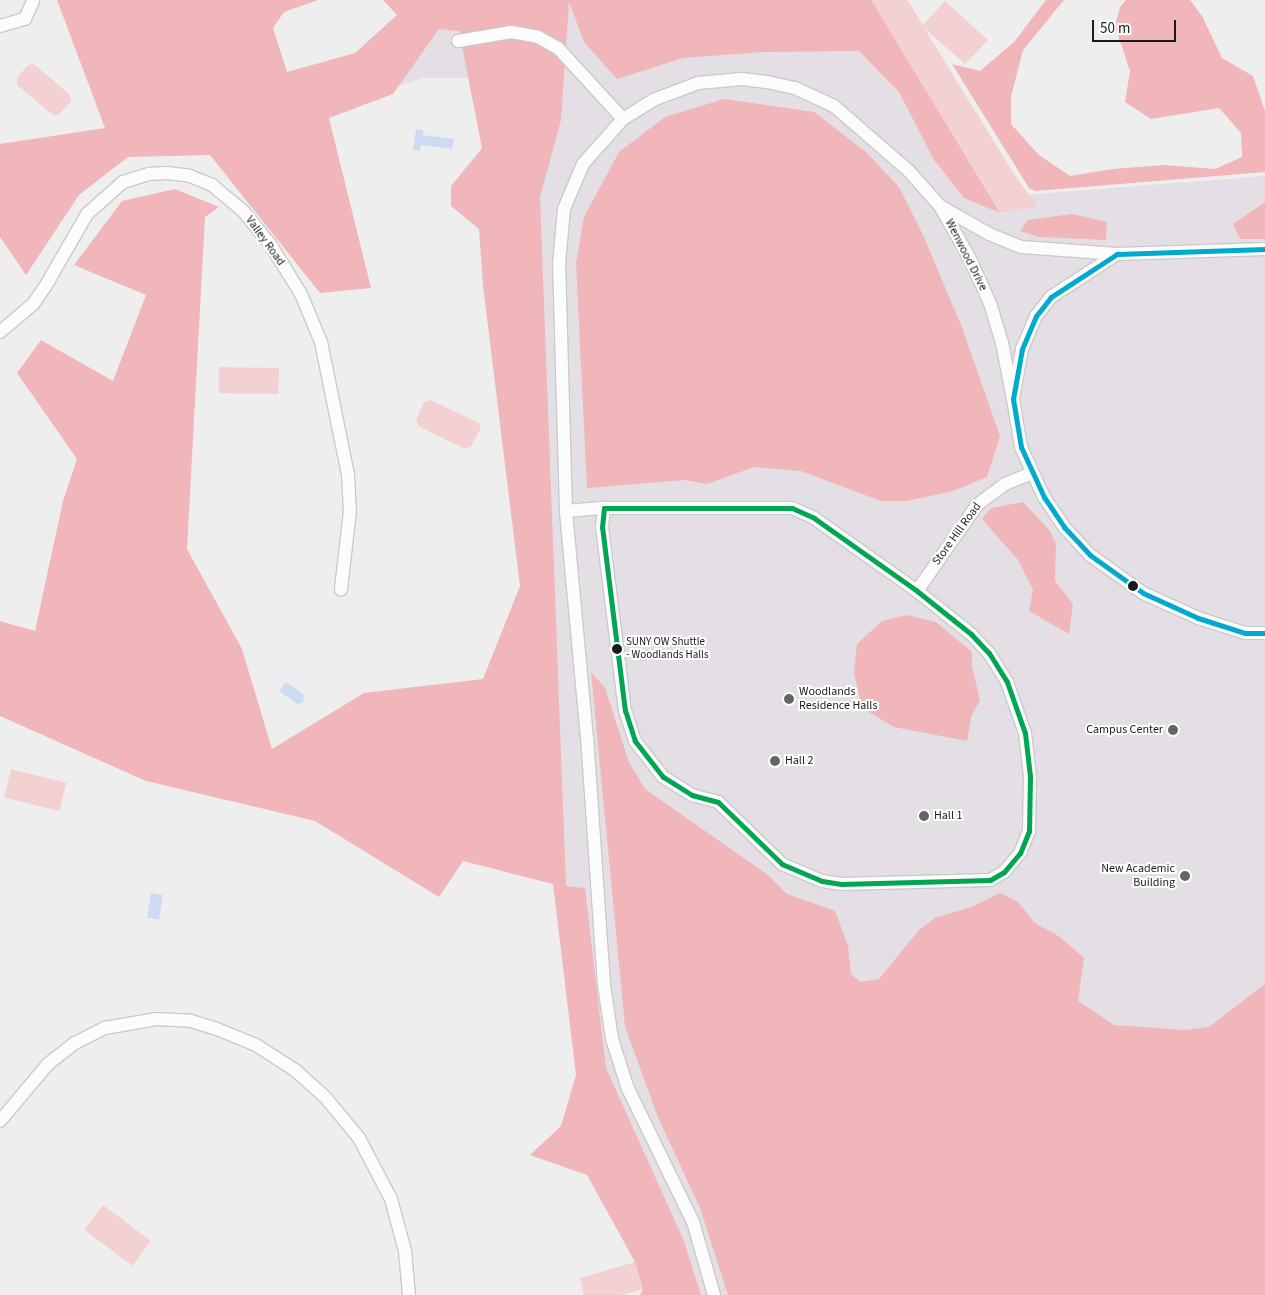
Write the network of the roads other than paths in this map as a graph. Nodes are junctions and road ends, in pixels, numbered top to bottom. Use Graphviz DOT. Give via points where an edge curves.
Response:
graph roads {
  1 [pos="34,2"];
  2 [pos="0,26"];
  3 [pos="458,41"];
  4 [pos="623,119"];
  5 [pos="940,206"];
  6 [pos="1265,249"];
  7 [pos="1118,254"];
  8 [pos="0,332"];
  9 [pos="1013,399"];
  10 [pos="1032,473"];
  11 [pos="604,508"];
  12 [pos="566,511"];
  13 [pos="341,589"];
  14 [pos="917,591"];
  15 [pos="1265,633"];
  16 [pos="0,1121"];
  17 [pos="409,1295"];
  18 [pos="714,1295"];
  1 -- 2 [label="street" via="25,19"];
  3 -- 4 [label="street" via="511,32 538,37 558,48"];
  4 -- 5 [label="street" via="653,100 698,83 742,79 795,88 827,102 851,118 908,170"];
  4 -- 12 [label="street" via="584,164 564,209 560,236"];
  5 -- 7 [label="street, Wenwood Drive" via="989,234 1022,247"];
  5 -- 9 [label="street, Wenwood Drive" via="990,303"];
  6 -- 7 [label="street, Wenwood Drive"];
  7 -- 9 [label="street, Wenwood Drive" via="1051,297 1036,316 1022,350"];
  8 -- 13 [label="street, Valley Road" via="33,304 87,214 123,182 149,174 167,173 190,176 212,185 243,211 270,244 301,294 321,342 348,475 350,505"];
  9 -- 10 [label="street, Wenwood Drive" via="1016,430"];
  10 -- 14 [label="street, Store Hill Road" via="1005,484 977,505"];
  10 -- 15 [label="street, Wenwood Drive" via="1064,527 1117,578 1198,618 1245,633"];
  11 -- 12 [label="street"];
  11 -- 14 [label="street" via="792,508 814,518"];
  11 -- 14 [label="street" via="602,527 625,711 635,741 663,777 692,795 718,802 782,864 822,881 841,884 990,880 1004,872 1020,853 1029,831 1030,776 1025,733 1007,682 989,653 971,634"];
  12 -- 18 [label="street" via="588,749 604,984 612,1039 628,1089 694,1222"];
  16 -- 17 [label="street" via="48,1064 75,1043 105,1028 156,1019 191,1021 256,1045 295,1070 325,1097 359,1138 391,1199 405,1251"];
}
